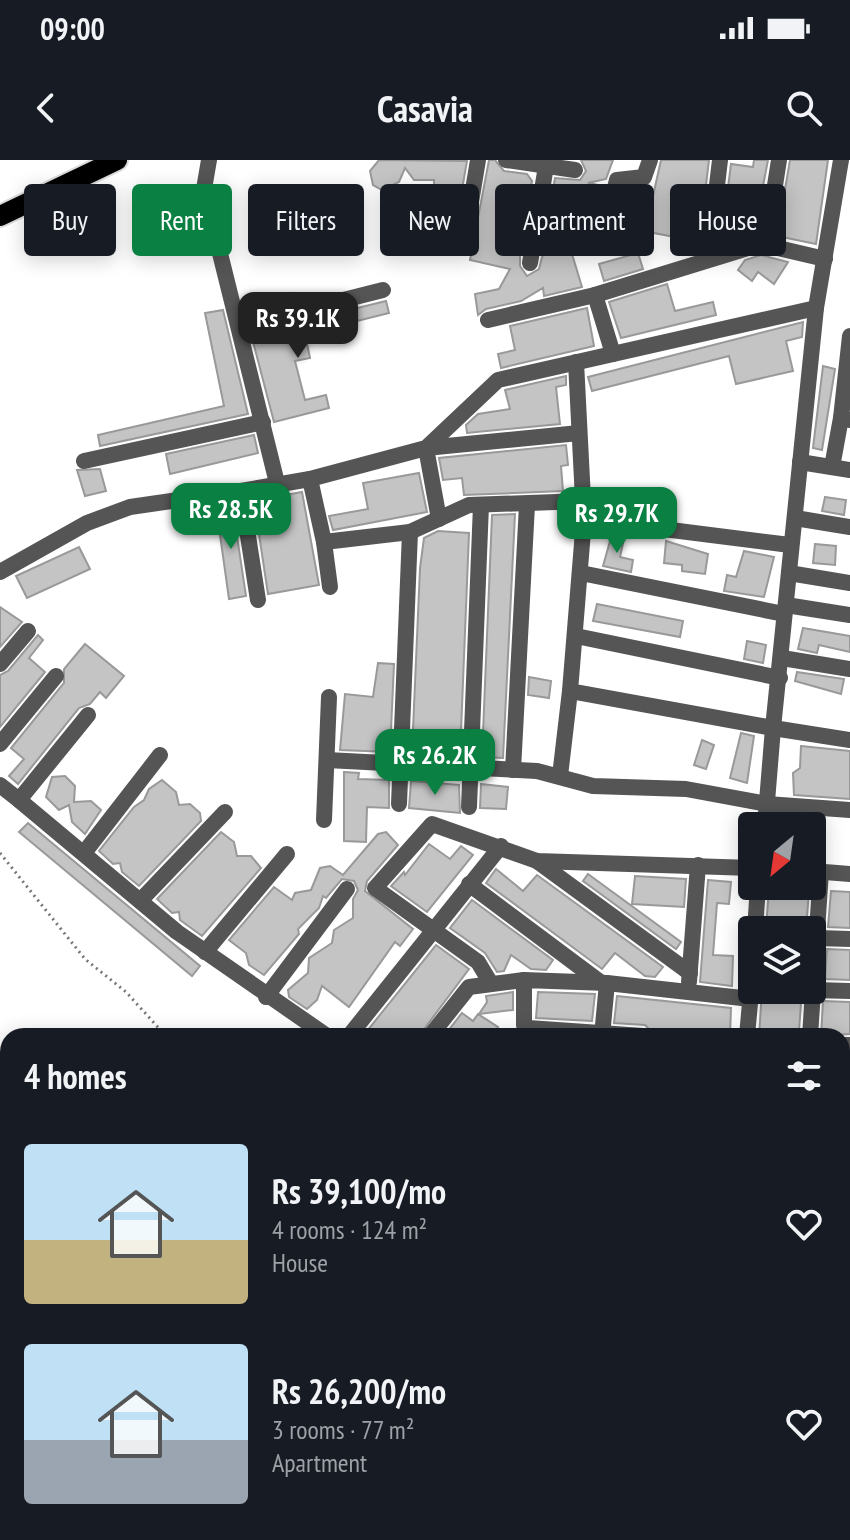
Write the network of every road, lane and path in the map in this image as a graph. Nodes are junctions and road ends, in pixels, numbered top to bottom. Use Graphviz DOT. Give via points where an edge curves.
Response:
graph roads {
  1 [pos="117,160"];
  2 [pos="209,160"];
  3 [pos="478,160"];
  4 [pos="506,160"];
  5 [pos="650,160"];
  6 [pos="720,160"];
  7 [pos="779,160"];
  8 [pos="841,160"];
  9 [pos="546,166"];
  10 [pos="575,170"];
  11 [pos="474,184"];
  12 [pos="616,184"];
  13 [pos="717,184"];
  14 [pos="775,184"];
  15 [pos="0,216"];
  16 [pos="786,250"];
  17 [pos="722,256"];
  18 [pos="825,259"];
  19 [pos="530,263"];
  20 [pos="383,290"];
  21 [pos="595,295"];
  22 [pos="816,308"];
  23 [pos="488,320"];
  24 [pos="240,326"];
  25 [pos="850,336"];
  26 [pos="613,354"];
  27 [pos="848,356"];
  28 [pos="576,362"];
  29 [pos="845,419"];
  30 [pos="263,422"];
  31 [pos="579,433"];
  32 [pos="426,448"];
  33 [pos="84,461"];
  34 [pos="800,462"];
  35 [pos="832,467"];
  36 [pos="850,470"];
  37 [pos="310,479"];
  38 [pos="277,483"];
  39 [pos="241,491"];
  40 [pos="583,501"];
  41 [pos="481,505"];
  42 [pos="527,505"];
  43 [pos="795,518"];
  44 [pos="439,519"];
  45 [pos="584,519"];
  46 [pos="850,527"];
  47 [pos="410,532"];
  48 [pos="324,542"];
  49 [pos="790,545"];
  50 [pos="0,572"];
  51 [pos="581,573"];
  52 [pos="789,573"];
  53 [pos="850,583"];
  54 [pos="330,587"];
  55 [pos="258,600"];
  56 [pos="785,609"];
  57 [pos="850,615"];
  58 [pos="28,631"];
  59 [pos="576,636"];
  60 [pos="782,658"];
  61 [pos="0,664"];
  62 [pos="850,669"];
  63 [pos="56,676"];
  64 [pos="780,678"];
  65 [pos="570,691"];
  66 [pos="329,697"];
  67 [pos="88,715"];
  68 [pos="773,728"];
  69 [pos="850,740"];
  70 [pos="0,744"];
  71 [pos="160,755"];
  72 [pos="327,760"];
  73 [pos="402,763"];
  74 [pos="472,766"];
  75 [pos="513,770"];
  76 [pos="560,776"];
  77 [pos="0,785"];
  78 [pos="19,800"];
  79 [pos="399,804"];
  80 [pos="767,804"];
  81 [pos="469,807"];
  82 [pos="850,810"];
  83 [pos="225,812"];
  84 [pos="766,812"];
  85 [pos="324,820"];
  86 [pos="501,846"];
  87 [pos="0,853"];
  88 [pos="84,853"];
  89 [pos="287,854"];
  90 [pos="537,861"];
  91 [pos="698,865"];
  92 [pos="738,867"];
  93 [pos="826,872"];
  94 [pos="850,874"];
  95 [pos="469,884"];
  96 [pos="347,889"];
  97 [pos="140,901"];
  98 [pos="432,931"];
  99 [pos="826,938"];
  100 [pos="850,939"];
  101 [pos="205,952"];
  102 [pos="690,973"];
  103 [pos="524,980"];
  104 [pos="490,982"];
  105 [pos="604,982"];
  106 [pos="826,990"];
  107 [pos="850,991"];
  108 [pos="688,992"];
  109 [pos="266,997"];
  110 [pos="738,998"];
  111 [pos="750,1004"];
  112 [pos="812,1004"];
  113 [pos="159,1028"];
  114 [pos="314,1028"];
  115 [pos="355,1028"];
  116 [pos="436,1028"];
  117 [pos="528,1028"];
  118 [pos="602,1028"];
  119 [pos="748,1028"];
  120 [pos="811,1028"];
  1 -- 15 [label="main road"];
  2 -- 24 [label="street" via="204,189"];
  3 -- 11 [label="street"];
  4 -- 9 [label="street"];
  5 -- 12 [label="street" via="644,177"];
  6 -- 13 [label="street"];
  7 -- 14 [label="street"];
  8 -- 18 [label="street"];
  9 -- 10 [label="street"];
  9 -- 19 [label="street"];
  16 -- 18 [label="street"];
  17 -- 21 [label="street"];
  18 -- 22 [label="street"];
  20 -- 24 [label="street"];
  21 -- 23 [label="street"];
  21 -- 26 [label="street"];
  22 -- 26 [label="street"];
  22 -- 34 [label="street"];
  24 -- 30 [label="street"];
  25 -- 27 [label="street"];
  26 -- 28 [label="street"];
  27 -- 29 [label="street"];
  28 -- 31 [label="street"];
  28 -- 32 [label="street" via="498,380"];
  29 -- 35 [label="street"];
  30 -- 33 [label="street"];
  30 -- 38 [label="street"];
  31 -- 32 [label="street"];
  31 -- 40 [label="street"];
  32 -- 37 [label="street"];
  32 -- 44 [label="street"];
  34 -- 35 [label="street"];
  34 -- 43 [label="street"];
  35 -- 36 [label="street"];
  37 -- 38 [label="street"];
  37 -- 48 [label="street"];
  38 -- 39 [label="street"];
  39 -- 50 [label="street" via="130,507 87,523"];
  39 -- 55 [label="street"];
  40 -- 42 [label="street"];
  40 -- 45 [label="street"];
  41 -- 42 [label="street"];
  41 -- 44 [label="street"];
  41 -- 74 [label="street"];
  42 -- 75 [label="street"];
  43 -- 46 [label="street"];
  43 -- 49 [label="street"];
  44 -- 47 [label="street"];
  45 -- 49 [label="street"];
  45 -- 51 [label="street"];
  47 -- 48 [label="street"];
  47 -- 73 [label="street"];
  48 -- 54 [label="street"];
  49 -- 52 [label="street"];
  51 -- 56 [label="street"];
  51 -- 59 [label="street"];
  52 -- 53 [label="street"];
  52 -- 56 [label="street"];
  56 -- 57 [label="street"];
  56 -- 60 [label="street"];
  58 -- 61 [label="street"];
  59 -- 64 [label="street"];
  59 -- 65 [label="street"];
  60 -- 62 [label="street"];
  60 -- 64 [label="street"];
  63 -- 70 [label="street"];
  64 -- 68 [label="street"];
  65 -- 68 [label="street"];
  65 -- 76 [label="street"];
  66 -- 72 [label="street"];
  67 -- 78 [label="street"];
  68 -- 69 [label="street"];
  68 -- 80 [label="street"];
  71 -- 88 [label="street"];
  72 -- 73 [label="street"];
  72 -- 85 [label="street"];
  73 -- 74 [label="street"];
  73 -- 79 [label="street"];
  74 -- 75 [label="street"];
  74 -- 81 [label="street"];
  75 -- 76 [label="street"];
  76 -- 80 [label="street" via="593,786 686,789"];
  77 -- 78 [label="street"];
  78 -- 88 [label="street"];
  80 -- 82 [label="street"];
  80 -- 84 [label="street"];
  83 -- 97 [label="street"];
  86 -- 90 [label="street"];
  86 -- 95 [label="street"];
  86 -- 98 [label="street" via="432,824 377,882 379,893"];
  87 -- 113 [label="path" via="85,959"];
  88 -- 97 [label="street"];
  89 -- 101 [label="street"];
  90 -- 91 [label="street"];
  90 -- 102 [label="street"];
  91 -- 92 [label="street"];
  91 -- 102 [label="street"];
  93 -- 94 [label="street"];
  95 -- 98 [label="street"];
  95 -- 105 [label="street"];
  96 -- 109 [label="street"];
  97 -- 101 [label="street"];
  98 -- 104 [label="street" via="478,962"];
  98 -- 115 [label="street"];
  99 -- 100 [label="street"];
  101 -- 109 [label="street"];
  102 -- 108 [label="street"];
  103 -- 104 [label="street"];
  103 -- 105 [label="street"];
  103 -- 117 [label="street" via="523,1021"];
  104 -- 116 [label="street" via="469,987"];
  105 -- 108 [label="street"];
  105 -- 118 [label="street"];
  106 -- 107 [label="street"];
  108 -- 110 [label="street"];
  109 -- 114 [label="street"];
  111 -- 119 [label="street"];
  112 -- 120 [label="street"];
}
